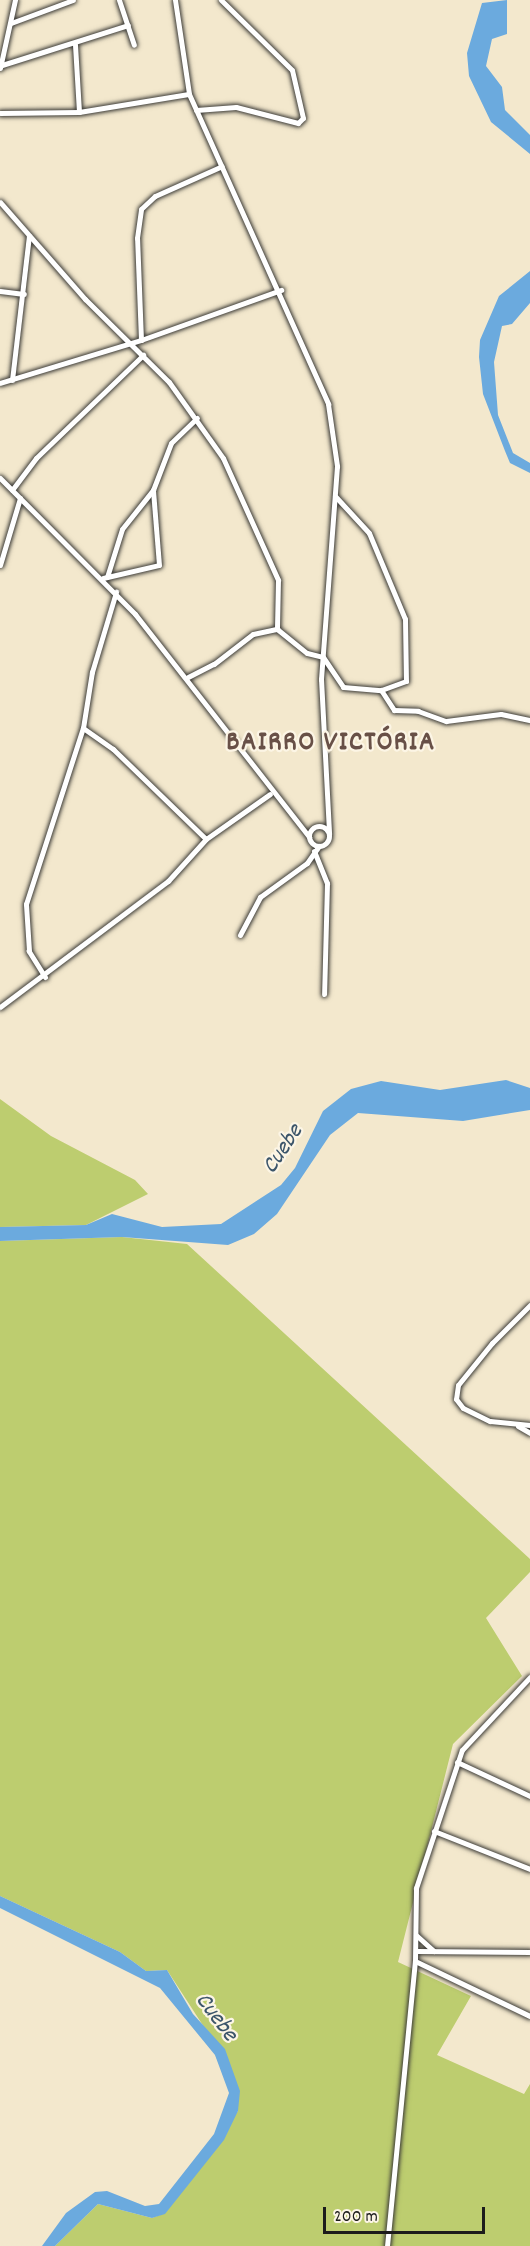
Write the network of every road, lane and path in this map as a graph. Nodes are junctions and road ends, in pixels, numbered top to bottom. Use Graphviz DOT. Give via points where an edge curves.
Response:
graph roads {
  1 [pos="15,0"];
  2 [pos="73,0"];
  3 [pos="119,0"];
  4 [pos="175,0"];
  5 [pos="221,0"];
  6 [pos="11,23"];
  7 [pos="128,25"];
  8 [pos="75,44"];
  9 [pos="135,45"];
  10 [pos="1,66"];
  11 [pos="189,94"];
  12 [pos="196,110"];
  13 [pos="79,112"];
  14 [pos="0,113"];
  15 [pos="222,166"];
  16 [pos="0,202"];
  17 [pos="29,236"];
  18 [pos="281,290"];
  19 [pos="0,291"];
  20 [pos="24,294"];
  21 [pos="141,340"];
  22 [pos="132,343"];
  23 [pos="143,355"];
  24 [pos="12,380"];
  25 [pos="0,383"];
  26 [pos="197,418"];
  27 [pos="0,478"];
  28 [pos="12,490"];
  29 [pos="153,490"];
  30 [pos="335,496"];
  31 [pos="20,498"];
  32 [pos="0,565"];
  33 [pos="105,577"];
  34 [pos="116,592"];
  35 [pos="277,629"];
  36 [pos="323,657"];
  37 [pos="188,677"];
  38 [pos="381,690"];
  39 [pos="530,720"];
  40 [pos="83,728"];
  41 [pos="270,794"];
  42 [pos="330,815"];
  43 [pos="298,826"];
  44 [pos="316,826"];
  45 [pos="329,834"];
  46 [pos="309,837"];
  47 [pos="206,839"];
  48 [pos="319,846"];
  49 [pos="314,851"];
  50 [pos="240,935"];
  51 [pos="45,977"];
  52 [pos="324,994"];
  53 [pos="0,1007"];
  54 [pos="530,1305"];
  55 [pos="516,1425"];
  56 [pos="530,1425"];
  57 [pos="530,1433"];
  58 [pos="530,1677"];
  59 [pos="457,1762"];
  60 [pos="530,1796"];
  61 [pos="434,1831"];
  62 [pos="530,1869"];
  63 [pos="416,1935"];
  64 [pos="416,1951"];
  65 [pos="434,1951"];
  66 [pos="530,1952"];
  67 [pos="415,1961"];
  68 [pos="530,2016"];
  69 [pos="387,2246"];
  1 -- 6 [label="street"];
  2 -- 6 [label="street"];
  3 -- 7 [label="street"];
  4 -- 11 [label="street"];
  5 -- 12 [label="street" via="292,70 303,118 298,123 236,106"];
  6 -- 10 [label="street"];
  7 -- 8 [label="street"];
  7 -- 9 [label="street"];
  8 -- 10 [label="street"];
  8 -- 13 [label="street"];
  11 -- 12 [label="street"];
  11 -- 13 [label="street"];
  12 -- 15 [label="street"];
  13 -- 14 [label="street"];
  15 -- 18 [label="street"];
  15 -- 21 [label="street" via="155,195 141,210 136,237"];
  16 -- 17 [label="street"];
  17 -- 20 [label="street"];
  17 -- 22 [label="street"];
  18 -- 21 [label="street"];
  18 -- 30 [label="street" via="328,404 337,466"];
  19 -- 20 [label="street"];
  20 -- 24 [label="street"];
  21 -- 22 [label="street"];
  22 -- 23 [label="street"];
  22 -- 24 [label="street"];
  23 -- 26 [label="street"];
  23 -- 28 [label="street" via="36,458"];
  24 -- 25 [label="street"];
  26 -- 29 [label="street" via="171,443"];
  26 -- 35 [label="street" via="255,522 278,580"];
  27 -- 28 [label="street"];
  28 -- 31 [label="street"];
  29 -- 33 [label="street" via="122,529"];
  29 -- 33 [label="street" via="159,565"];
  30 -- 36 [label="street"];
  30 -- 38 [label="street" via="369,533 405,619 406,681"];
  31 -- 32 [label="street"];
  31 -- 33 [label="street"];
  33 -- 34 [label="street"];
  34 -- 37 [label="street"];
  34 -- 40 [label="street" via="92,672"];
  35 -- 36 [label="street" via="307,652"];
  35 -- 37 [label="street" via="253,634 214,664"];
  36 -- 38 [label="street" via="343,687"];
  36 -- 42 [label="street" via="320,695"];
  37 -- 41 [label="street"];
  38 -- 39 [label="street" via="394,710 418,711 446,721 501,714"];
  40 -- 47 [label="street"];
  40 -- 51 [label="street" via="26,904 29,951"];
  41 -- 43 [label="street"];
  41 -- 47 [label="street"];
  42 -- 44 [label="street"];
  42 -- 45 [label="street"];
  43 -- 44 [label="street"];
  43 -- 46 [label="street"];
  44 -- 45 [label="street"];
  44 -- 46 [label="street"];
  45 -- 48 [label="street"];
  46 -- 48 [label="street"];
  47 -- 51 [label="street" via="168,881"];
  48 -- 49 [label="street"];
  49 -- 50 [label="street" via="307,863 260,897"];
  49 -- 52 [label="street" via="327,883"];
  51 -- 53 [label="street"];
  54 -- 55 [label="street" via="492,1343 456,1394 463,1408"];
  55 -- 56 [label="street"];
  55 -- 57 [label="street"];
  58 -- 59 [label="street" via="472,1736"];
  59 -- 60 [label="street"];
  59 -- 61 [label="street"];
  61 -- 62 [label="street"];
  61 -- 63 [label="street" via="416,1888"];
  63 -- 64 [label="street"];
  63 -- 65 [label="street"];
  64 -- 65 [label="street"];
  64 -- 67 [label="street"];
  65 -- 66 [label="street" via="483,1956"];
  67 -- 68 [label="street"];
  67 -- 69 [label="street"];
}
